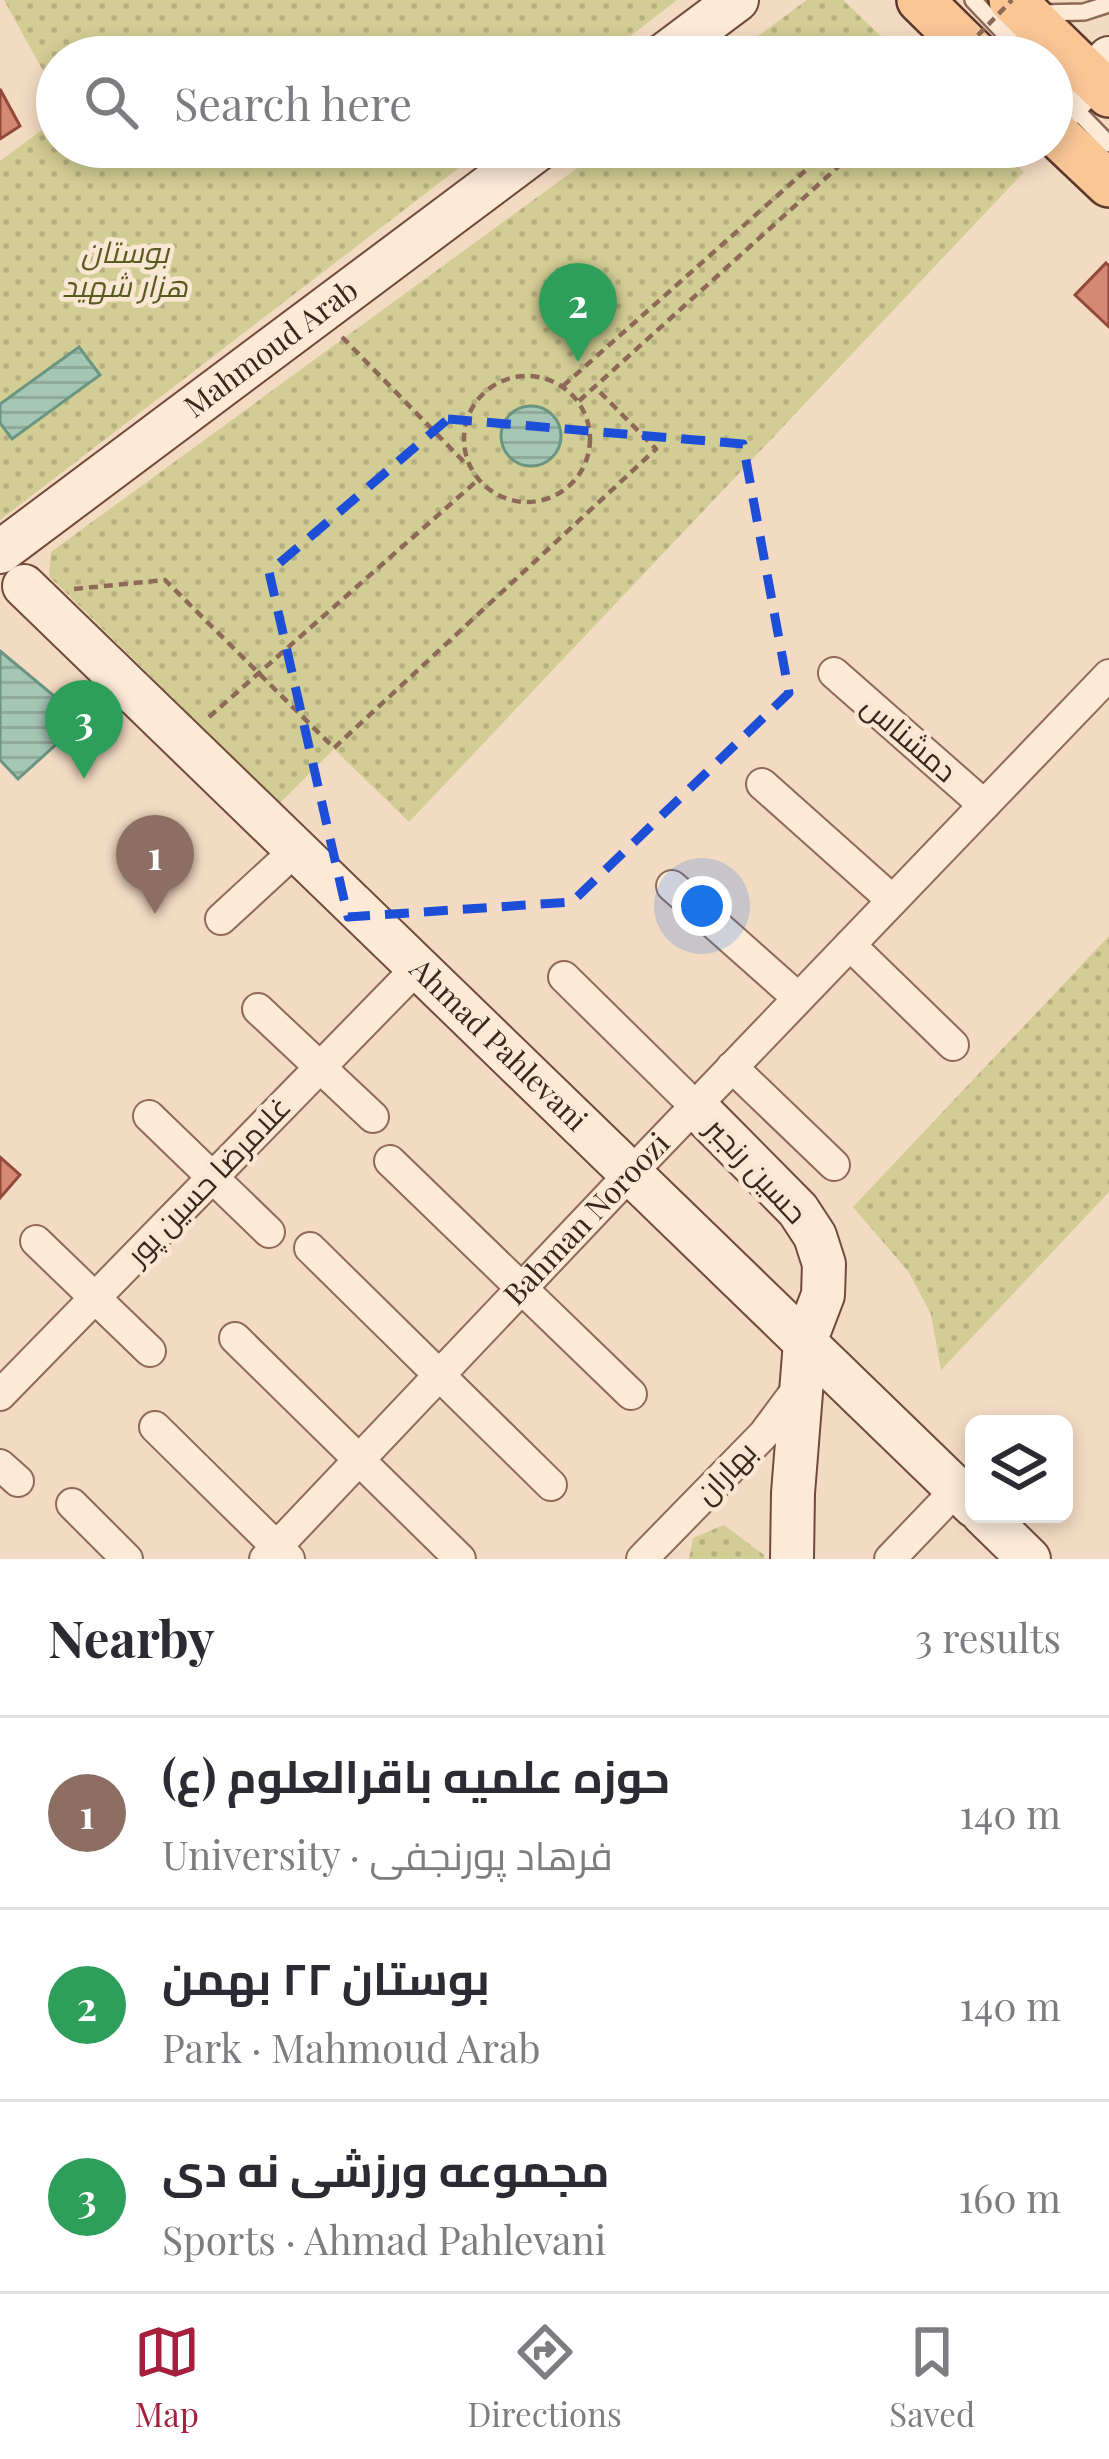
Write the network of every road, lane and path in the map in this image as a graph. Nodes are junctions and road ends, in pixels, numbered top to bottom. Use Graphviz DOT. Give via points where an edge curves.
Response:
graph roads {
  1 [pos="736,0"];
  2 [pos="920,0"];
  3 [pos="973,0"];
  4 [pos="1109,4"];
  5 [pos="1019,17"];
  6 [pos="689,36"];
  7 [pos="957,36"];
  8 [pos="990,36"];
  9 [pos="1076,95"];
  10 [pos="1109,144"];
  11 [pos="513,168"];
  12 [pos="810,168"];
  13 [pos="837,168"];
  14 [pos="1109,184"];
  15 [pos="319,313"];
  16 [pos="563,386"];
  17 [pos="595,387"];
  18 [pos="578,401"];
  19 [pos="472,470"];
  20 [pos="479,479"];
  21 [pos="14,581"];
  22 [pos="834,673"];
  23 [pos="258,674"];
  24 [pos="1109,674"];
  25 [pos="184,740"];
  26 [pos="762,784"];
  27 [pos="984,805"];
  28 [pos="297,849"];
  29 [pos="672,886"];
  30 [pos="892,900"];
  31 [pos="221,919"];
  32 [pos="850,945"];
  33 [pos="418,967"];
  34 [pos="564,977"];
  35 [pos="798,998"];
  36 [pos="258,1009"];
  37 [pos="953,1045"];
  38 [pos="732,1067"];
  39 [pos="319,1068"];
  40 [pos="695,1106"];
  41 [pos="149,1116"];
  42 [pos="373,1118"];
  43 [pos="391,1160"];
  44 [pos="834,1165"];
  45 [pos="631,1173"];
  46 [pos="212,1178"];
  47 [pos="269,1232"];
  48 [pos="36,1241"];
  49 [pos="310,1248"];
  50 [pos="522,1287"];
  51 [pos="94,1298"];
  52 [pos="235,1338"];
  53 [pos="150,1351"];
  54 [pos="804,1362"];
  55 [pos="440,1373"];
  56 [pos="631,1394"];
  57 [pos="0,1396"];
  58 [pos="154,1427"];
  59 [pos="359,1459"];
  60 [pos="551,1485"];
  61 [pos="965,1498"];
  62 [pos="73,1504"];
  63 [pos="965,1507"];
  64 [pos="992,1523"];
  65 [pos="277,1555"];
  66 [pos="127,1559"];
  67 [pos="460,1559"];
  68 [pos="643,1559"];
  69 [pos="792,1559"];
  70 [pos="890,1559"];
  71 [pos="1029,1559"];
  1 -- 6 [label="street"];
  2 -- 7 [label="main road"];
  3 -- 5 [label="lane"];
  4 -- 5 [label="lane"];
  5 -- 8 [label="path, bridge"];
  9 -- 10 [label="lane"];
  9 -- 14 [label="main road"];
  11 -- 15 [label="street, Mahmoud Arab"];
  12 -- 16 [label="path"];
  13 -- 17 [label="path"];
  15 -- 19 [label="path"];
  15 -- 21 [label="street, Mahmoud Arab" via="45,519"];
  16 -- 18 [label="path"];
  16 -- 19 [label="path" via="522,375 483,393 464,431"];
  17 -- 18 [label="path"];
  17 -- 23 [label="path" via="656,449 334,748"];
  18 -- 20 [label="path" via="591,442 586,464 560,494 522,502"];
  19 -- 20 [label="path"];
  20 -- 23 [label="path"];
  21 -- 23 [label="path" via="165,580"];
  21 -- 25 [label="street, Ahmad Pahlevani"];
  22 -- 27 [label="street, دمشناس"];
  23 -- 25 [label="path"];
  24 -- 27 [label="street, Bahman Noroozi"];
  25 -- 28 [label="street, Ahmad Pahlevani"];
  26 -- 30 [label="street"];
  27 -- 30 [label="street, Bahman Noroozi"];
  28 -- 31 [label="street"];
  28 -- 33 [label="street, Ahmad Pahlevani"];
  29 -- 35 [label="street"];
  30 -- 32 [label="street, Bahman Noroozi"];
  32 -- 35 [label="street, Bahman Noroozi"];
  32 -- 37 [label="street"];
  33 -- 39 [label="street, غلامرضا حسین پور"];
  33 -- 45 [label="street, Ahmad Pahlevani"];
  34 -- 40 [label="street, حسین رنجبر"];
  35 -- 38 [label="street, Bahman Noroozi"];
  36 -- 39 [label="street"];
  38 -- 40 [label="street, Bahman Noroozi"];
  38 -- 44 [label="street"];
  39 -- 42 [label="street"];
  39 -- 46 [label="street, غلامرضا حسین پور"];
  40 -- 45 [label="street, Bahman Noroozi"];
  40 -- 54 [label="street, حسین رنجبر" via="814,1236 823,1295"];
  41 -- 46 [label="street"];
  43 -- 50 [label="street"];
  45 -- 50 [label="street, Bahman Noroozi"];
  45 -- 54 [label="street, Ahmad Pahlevani"];
  46 -- 47 [label="street"];
  46 -- 51 [label="street, غلامرضا حسین پور"];
  48 -- 51 [label="street"];
  49 -- 55 [label="street"];
  50 -- 55 [label="street, Bahman Noroozi"];
  50 -- 56 [label="street"];
  51 -- 53 [label="street"];
  51 -- 57 [label="street, غلامرضا حسین پور"];
  52 -- 59 [label="street"];
  54 -- 61 [label="street, Ahmad Pahlevani"];
  54 -- 68 [label="street, بهاران" via="764,1434"];
  54 -- 69 [label="street, حسین رنجبر"];
  55 -- 59 [label="street, Bahman Noroozi"];
  55 -- 60 [label="street"];
  58 -- 65 [label="street"];
  59 -- 65 [label="street, Bahman Noroozi"];
  59 -- 67 [label="street"];
  62 -- 66 [label="street"];
  63 -- 70 [label="street"];
  64 -- 71 [label="street, Ahmad Pahlevani"];
}
